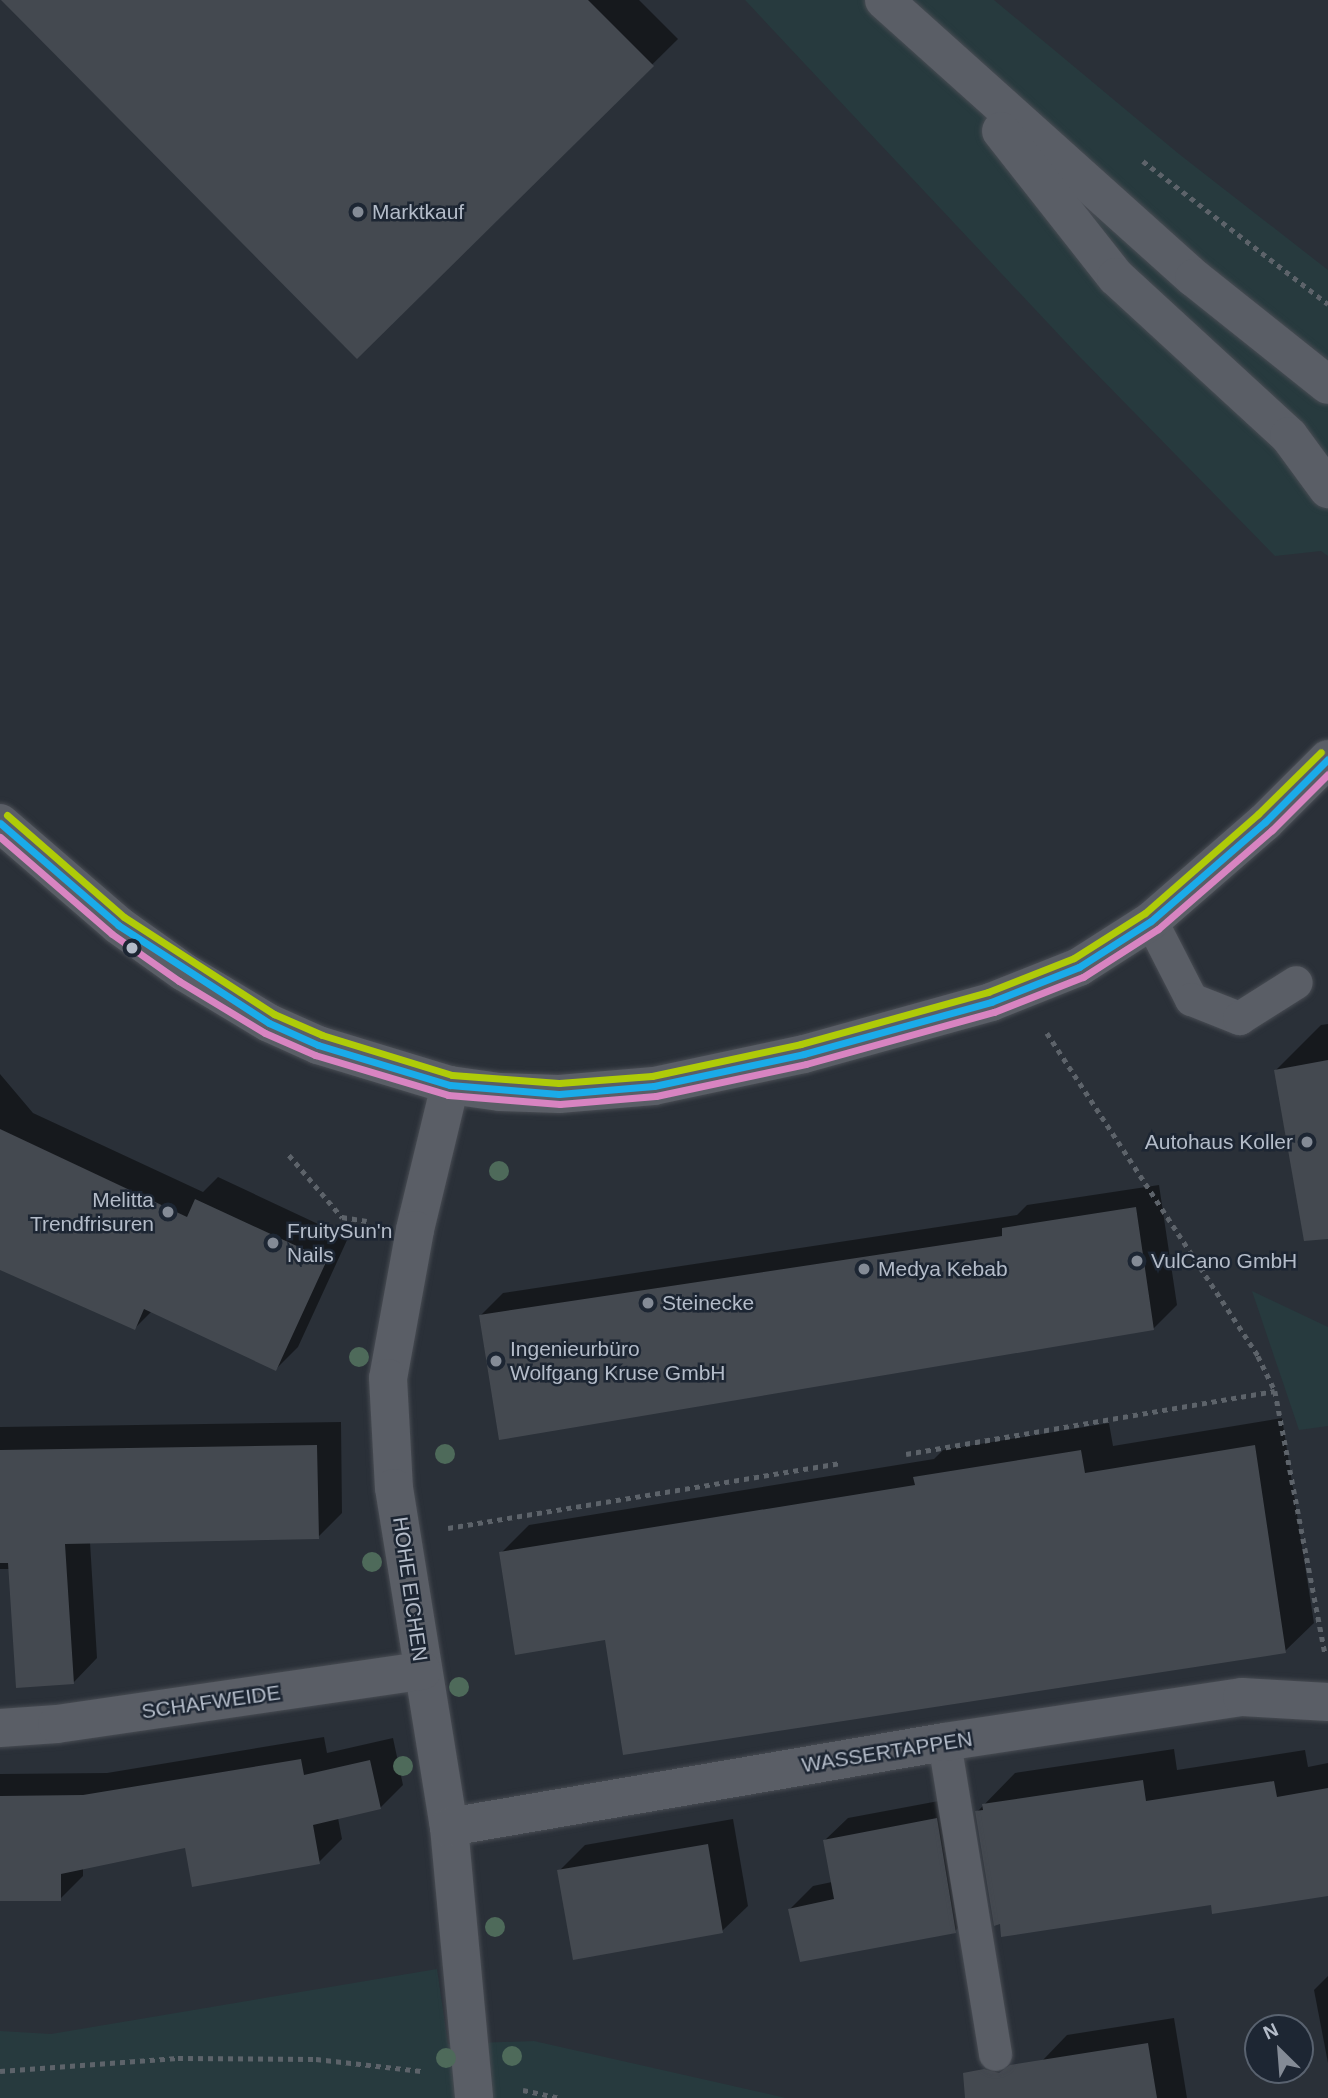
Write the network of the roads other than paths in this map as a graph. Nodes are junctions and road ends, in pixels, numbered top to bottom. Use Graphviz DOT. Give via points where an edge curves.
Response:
graph roads {
  1 [pos="884,0"];
  2 [pos="942,55"];
  3 [pos="1328,385"];
  4 [pos="1328,489"];
  5 [pos="1328,759"];
  6 [pos="0,823"];
  7 [pos="1151,921"];
  8 [pos="1296,982"];
  9 [pos="450,1084"];
  10 [pos="422,1671"];
  11 [pos="1328,1702"];
  12 [pos="0,1728"];
  13 [pos="944,1742"];
  14 [pos="449,1827"];
  15 [pos="995,2054"];
  16 [pos="475,2090"];
  1 -- 2 [label="street"];
  2 -- 3 [label="street" via="1194,278"];
  2 -- 4 [label="street" via="1116,277 1289,436"];
  5 -- 7 [label="street" via="1265,822"];
  6 -- 9 [label="street" via="118,925 269,1023 318,1045"];
  7 -- 8 [label="lane" via="1191,999 1239,1018"];
  7 -- 9 [label="street" via="1079,967 1020,992 804,1054 654,1086 559,1094"];
  9 -- 10 [label="street, HOHE EICHEN" via="415,1230 388,1378 394,1488"];
  10 -- 12 [label="street, SCHAFWEIDE" via="57,1724"];
  10 -- 14 [label="street, HOHE EICHEN"];
  11 -- 13 [label="street, WASSERTAPPEN" via="1242,1698"];
  13 -- 14 [label="street, WASSERTAPPEN"];
  13 -- 15 [label="lane"];
  14 -- 16 [label="street, HOHE EICHEN"];
}
